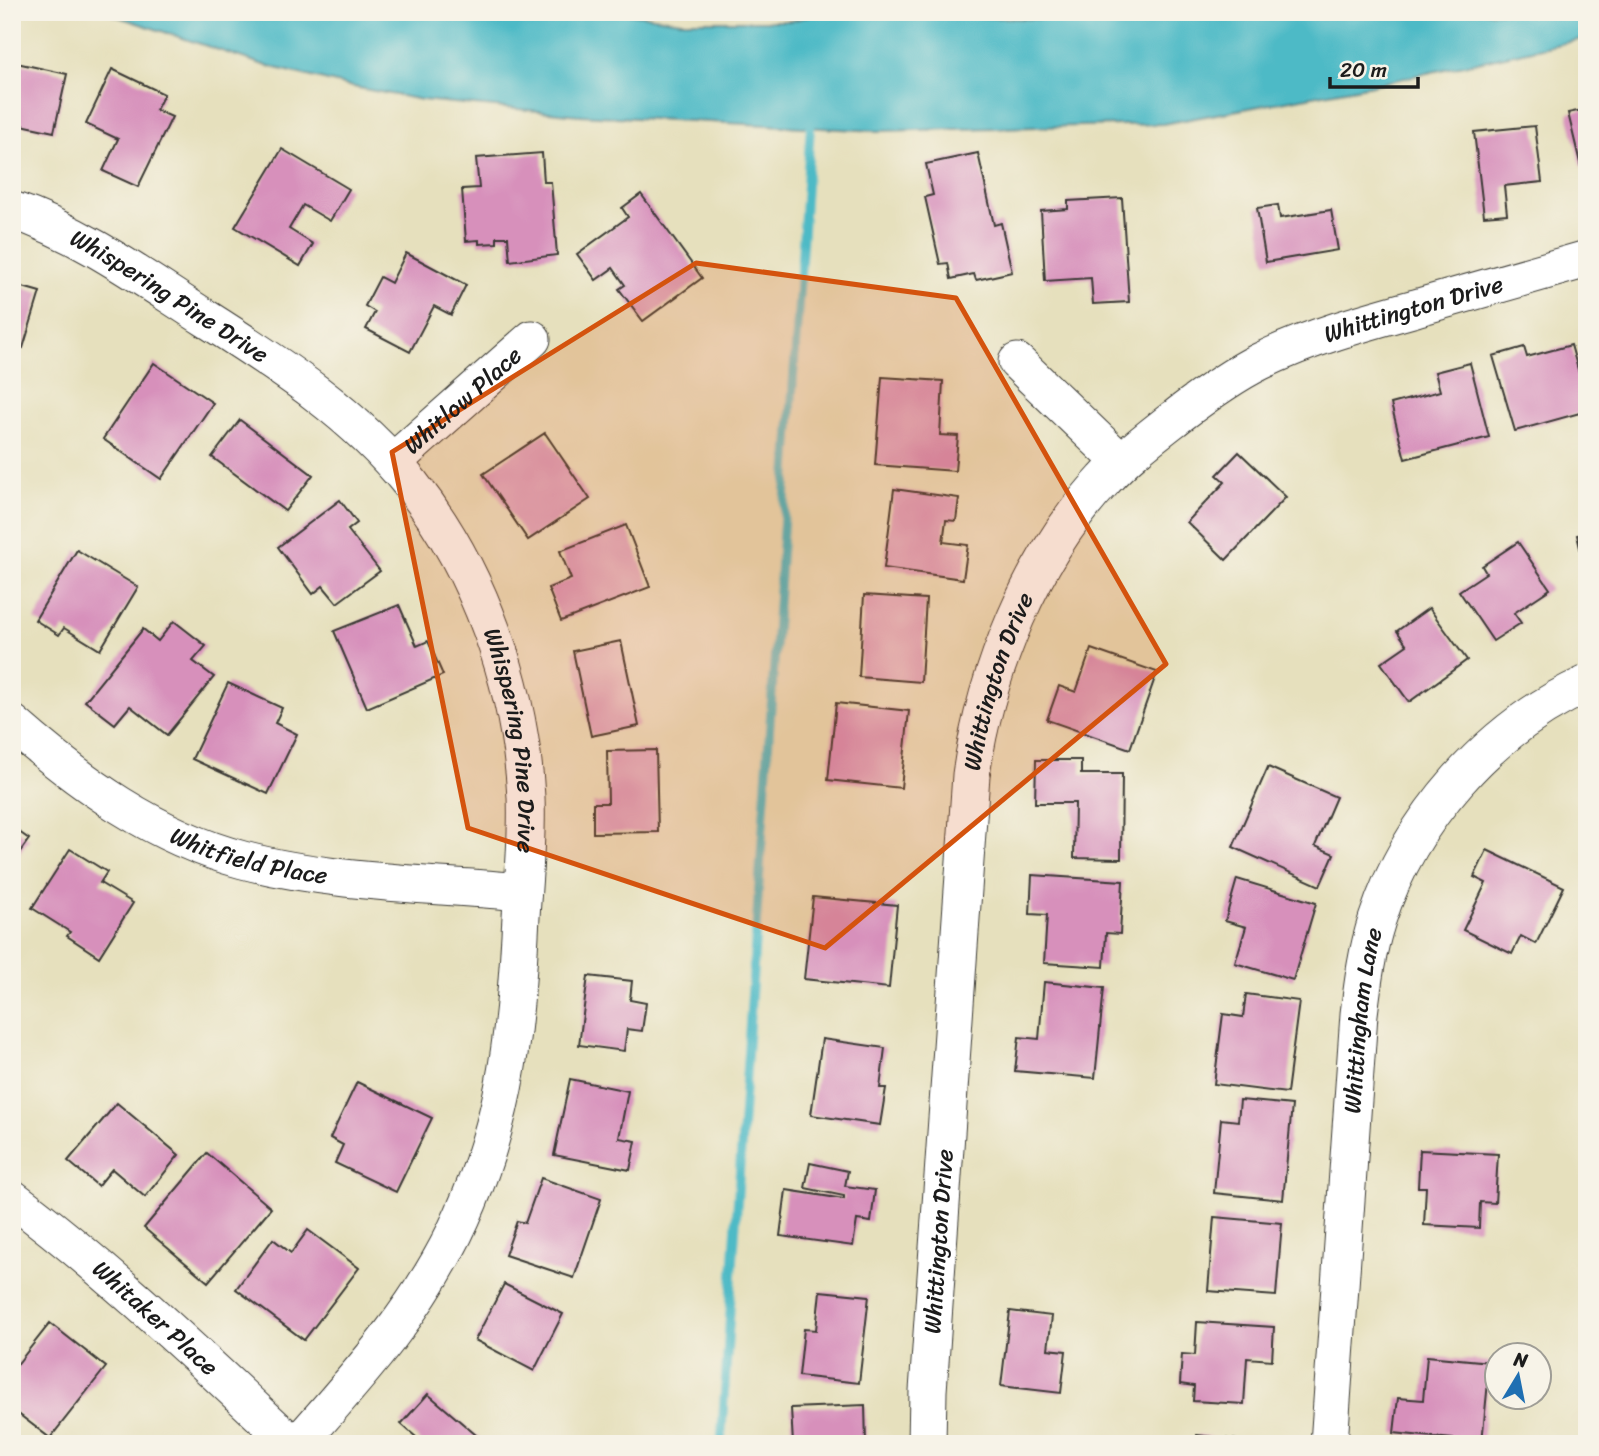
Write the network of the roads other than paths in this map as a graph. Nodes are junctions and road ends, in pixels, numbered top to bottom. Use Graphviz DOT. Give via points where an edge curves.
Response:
graph roads {
  1 [pos="12,210"];
  2 [pos="1587,259"];
  3 [pos="532,339"];
  4 [pos="1017,362"];
  5 [pos="393,462"];
  6 [pos="1121,462"];
  7 [pos="1587,684"];
  8 [pos="12,723"];
  9 [pos="522,891"];
  10 [pos="12,1198"];
  11 [pos="292,1444"];
  12 [pos="298,1444"];
  13 [pos="927,1444"];
  14 [pos="1329,1444"];
  1 -- 5 [label="street, Whispering Pine Drive" via="97,248 270,359 331,404"];
  2 -- 6 [label="street, Whittington Drive" via="1360,323 1276,354 1213,389"];
  3 -- 5 [label="street, Whitlow Place"];
  4 -- 6 [label="street"];
  5 -- 9 [label="street, Whispering Pine Drive" via="451,546 483,609 499,655 524,772"];
  6 -- 13 [label="street, Whittington Drive" via="1068,527 1033,586 993,675 975,746"];
  7 -- 14 [label="street, Whittingham Lane" via="1544,707 1461,777 1415,839 1377,920 1359,1014"];
  8 -- 9 [label="street, Whitfield Place" via="58,763 116,803 179,836 241,859 350,877"];
  9 -- 12 [label="street, Whispering Pine Drive" via="507,1078 474,1189 454,1235 408,1314"];
  10 -- 11 [label="street, Whitaker Place" via="129,1296"];
}
